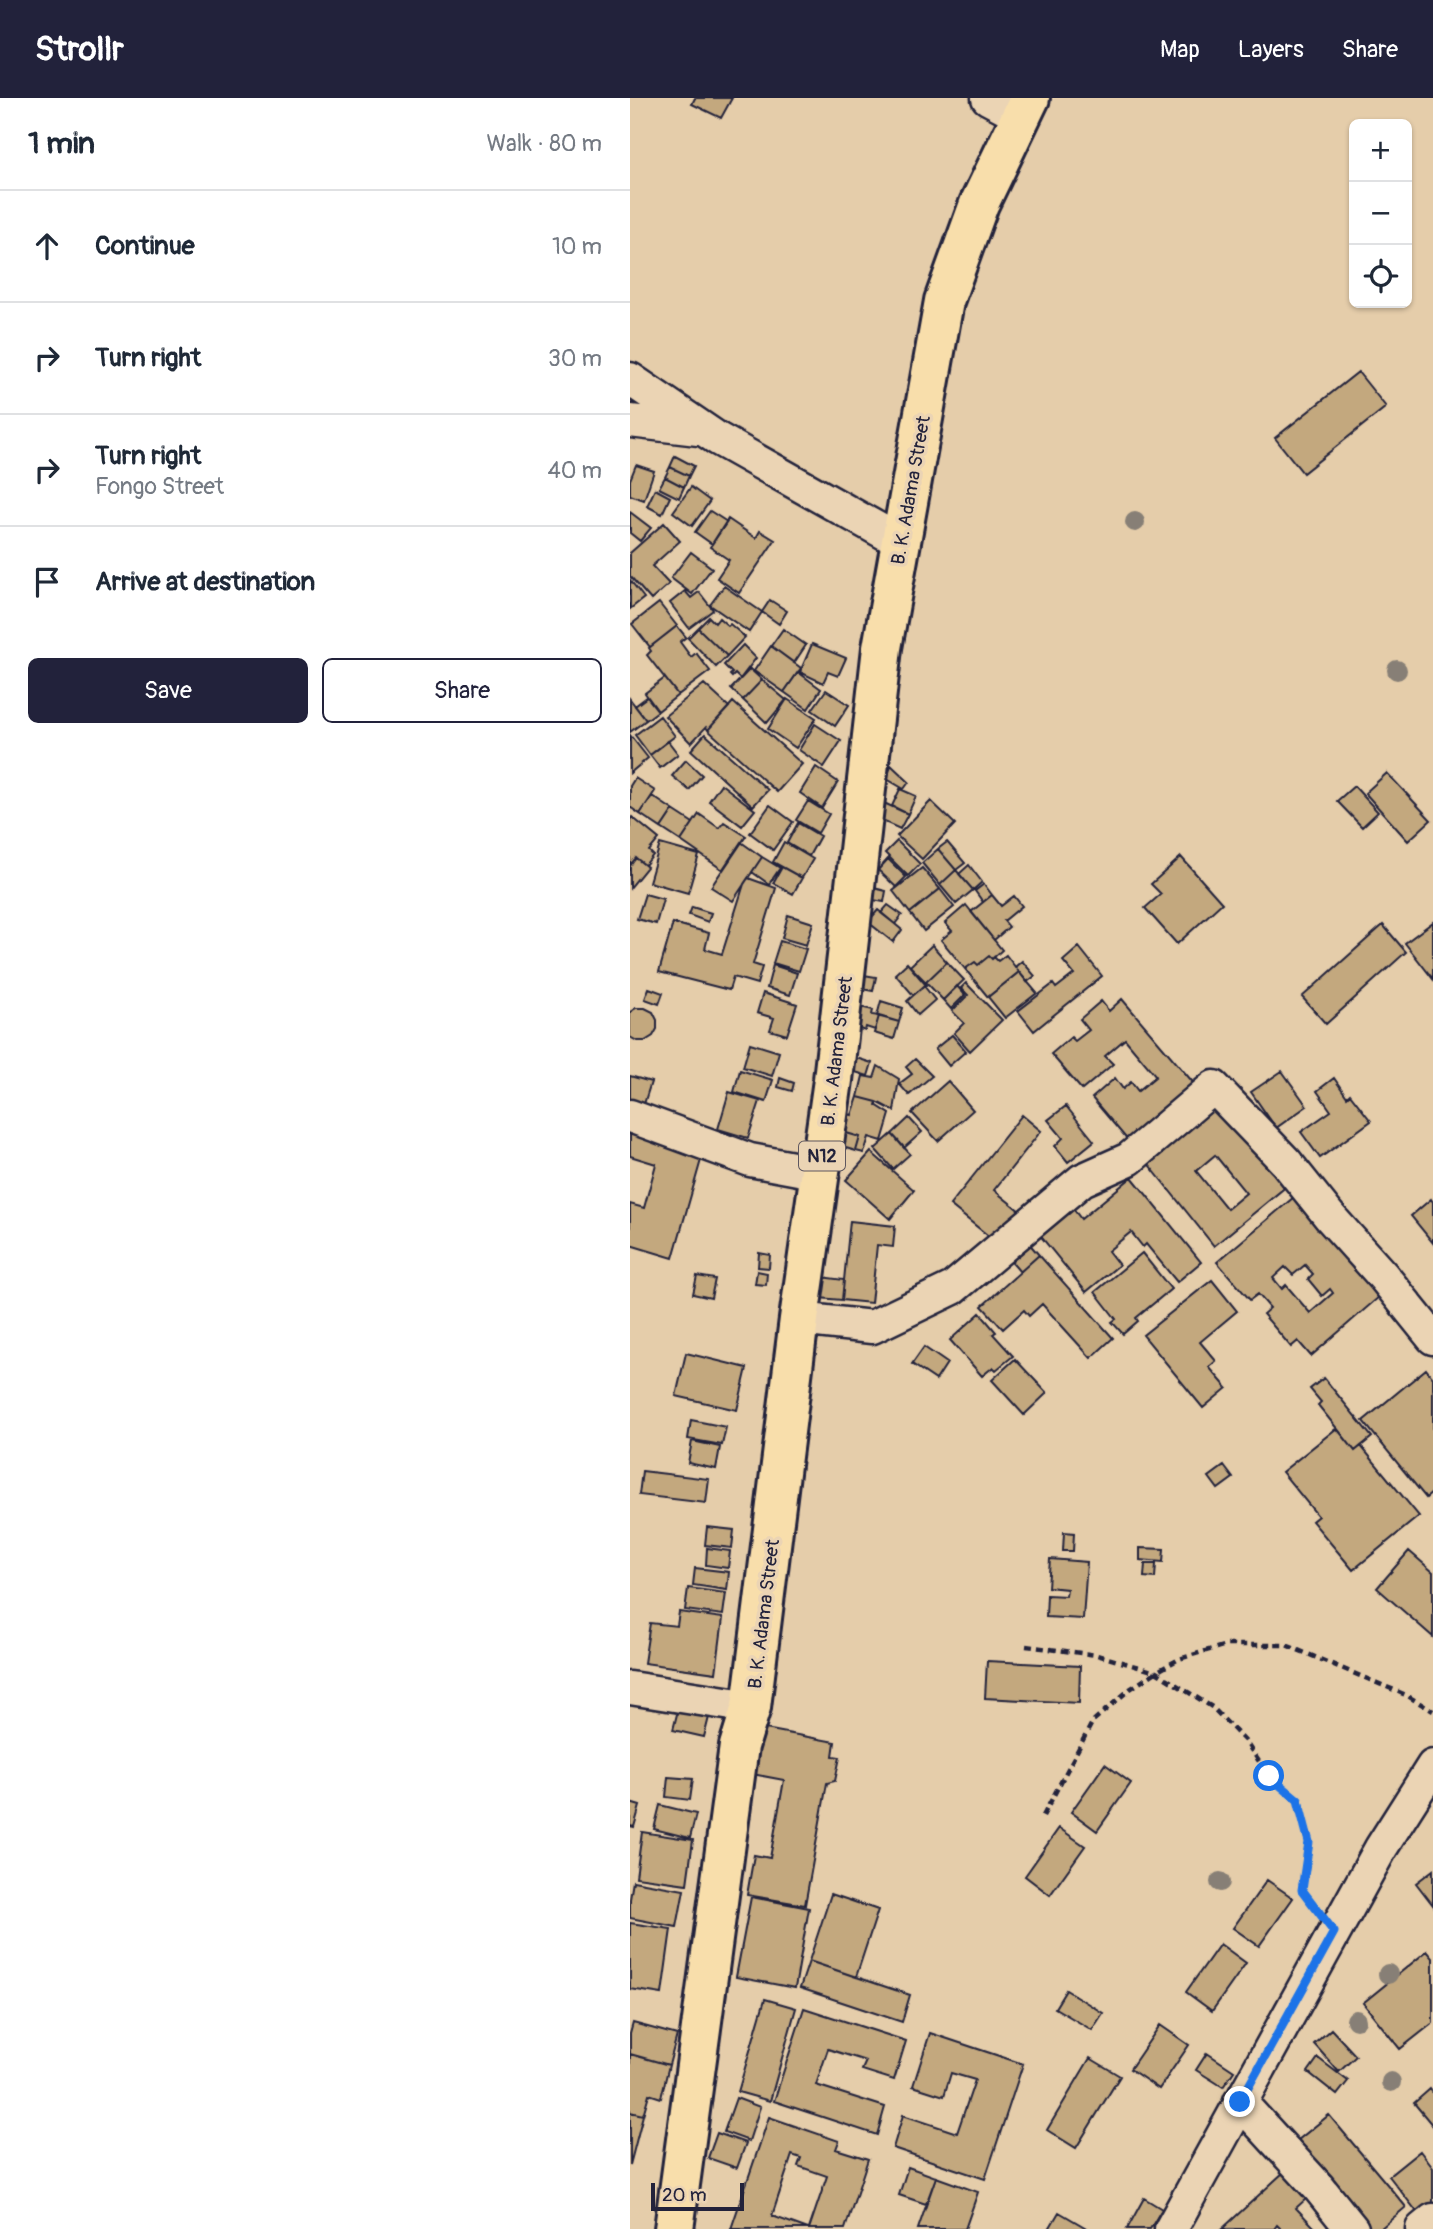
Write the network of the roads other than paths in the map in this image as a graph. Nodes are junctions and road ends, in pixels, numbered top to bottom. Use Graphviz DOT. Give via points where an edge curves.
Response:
graph roads {
  1 [pos="988,98"];
  2 [pos="1026,107"];
  3 [pos="630,379"];
  4 [pos="630,421"];
  5 [pos="704,429"];
  6 [pos="901,542"];
  7 [pos="630,1116"];
  8 [pos="820,1173"];
  9 [pos="799,1319"];
  10 [pos="1433,1338"];
  11 [pos="630,1688"];
  12 [pos="751,1707"];
  13 [pos="1433,1766"];
  14 [pos="1240,2102"];
  15 [pos="1433,2220"];
  16 [pos="674,2229"];
  17 [pos="1171,2229"];
  18 [pos="1352,2229"];
  19 [pos="1422,2229"];
  1 -- 2 [label="street"];
  2 -- 6 [label="highway, B. K. Adama Street / N12" via="979,204 944,301"];
  3 -- 5 [label="street"];
  4 -- 5 [label="street"];
  5 -- 6 [label="street"];
  6 -- 8 [label="highway, B. K. Adama Street / N12" via="882,648"];
  7 -- 8 [label="street" via="750,1160"];
  8 -- 9 [label="highway, B. K. Adama Street / N12"];
  9 -- 10 [label="street" via="872,1326 953,1288 1082,1180 1129,1159 1214,1087 1286,1162"];
  9 -- 12 [label="highway, B. K. Adama Street / N12"];
  11 -- 12 [label="street"];
  12 -- 16 [label="highway, B. K. Adama Street / N12" via="739,1746"];
  13 -- 14 [label="street" via="1381,1848"];
  14 -- 17 [label="street"];
  14 -- 18 [label="street"];
  15 -- 19 [label="street"];
}
